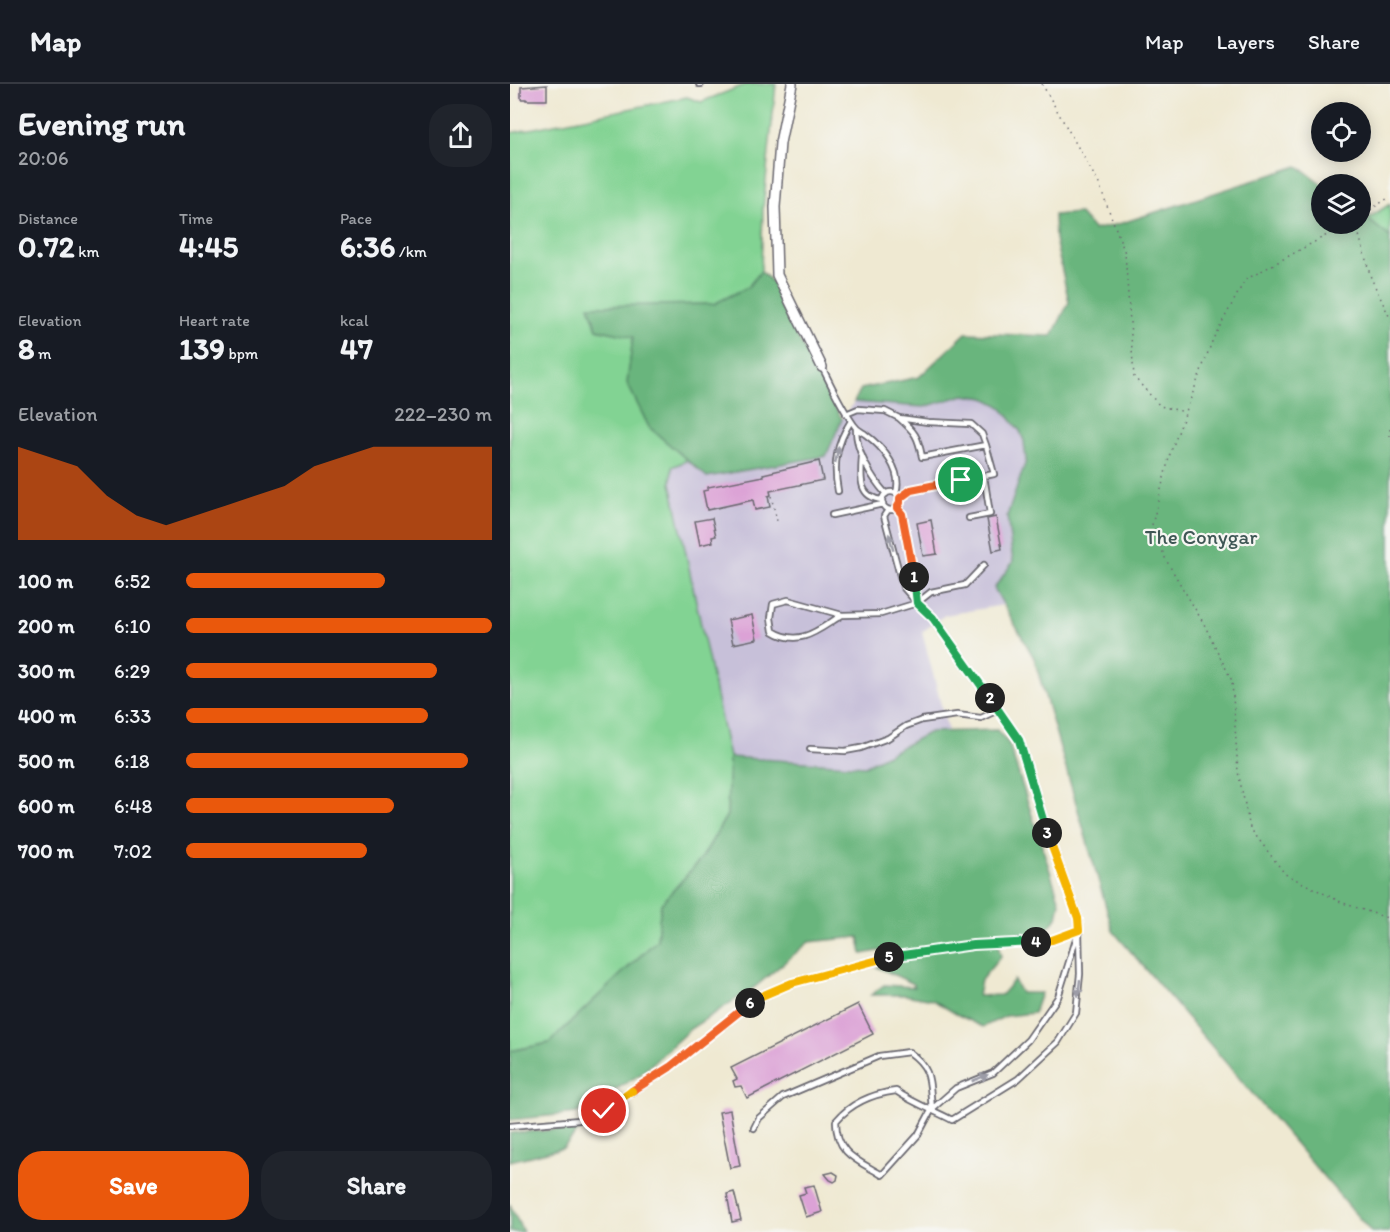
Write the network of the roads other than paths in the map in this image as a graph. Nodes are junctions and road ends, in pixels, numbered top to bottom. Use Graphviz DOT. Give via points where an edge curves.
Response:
graph roads {
  1 [pos="792,84"];
  2 [pos="822,367"];
  3 [pos="846,414"];
  4 [pos="899,418"];
  5 [pos="851,421"];
  6 [pos="856,429"];
  7 [pos="986,445"];
  8 [pos="862,456"];
  9 [pos="984,476"];
  10 [pos="838,491"];
  11 [pos="886,494"];
  12 [pos="898,496"];
  13 [pos="883,502"];
  14 [pos="897,508"];
  15 [pos="888,510"];
  16 [pos="832,515"];
  17 [pos="969,518"];
  18 [pos="984,565"];
  19 [pos="917,603"];
  20 [pos="842,615"];
  21 [pos="998,710"];
  22 [pos="810,749"];
  23 [pos="1079,930"];
  24 [pos="932,1109"];
  25 [pos="510,1126"];
  26 [pos="754,1128"];
  1 -- 2 [label="street" via="780,143 775,207 777,275"];
  2 -- 3 [label="lane"];
  3 -- 4 [label="lane" via="858,409 885,411"];
  3 -- 5 [label="lane"];
  4 -- 7 [label="lane" via="970,424 982,434"];
  4 -- 7 [label="lane" via="914,431 922,457"];
  5 -- 6 [label="lane"];
  10 -- 5 [label="lane, one-way" via="836,457"];
  6 -- 8 [label="lane"];
  6 -- 12 [label="lane" via="887,456 898,482"];
  7 -- 9 [label="lane" via="993,474"];
  8 -- 11 [label="lane"];
  8 -- 13 [label="lane" via="864,491"];
  9 -- 12 [label="lane"];
  9 -- 17 [label="lane" via="990,514"];
  11 -- 12 [label="lane"];
  11 -- 13 [label="lane"];
  12 -- 14 [label="lane"];
  13 -- 15 [label="lane"];
  13 -- 16 [label="lane"];
  14 -- 15 [label="lane"];
  14 -- 19 [label="lane" via="902,514"];
  19 -- 15 [label="lane, one-way" via="903,587 884,516"];
  18 -- 19 [label="lane" via="966,585 931,592"];
  19 -- 20 [label="lane" via="881,614"];
  19 -- 21 [label="lane" via="933,618"];
  20 -- 20 [label="lane" via="788,600 773,604 771,618 773,631 783,638 795,639"];
  21 -- 22 [label="lane" via="981,718 957,715 922,720 861,748"];
  21 -- 23 [label="lane" via="1019,740"];
  24 -- 23 [label="lane, one-way" via="956,1088 993,1073 1028,1040 1058,998"];
  23 -- 24 [label="lane, one-way" via="1076,1013 1058,1042 1018,1079 952,1120"];
  23 -- 25 [label="lane" via="1052,940 962,946 884,958 792,983 757,998 670,1067 604,1111 579,1120"];
  24 -- 24 [label="lane" via="896,1091 882,1093 848,1107 836,1121 839,1140 846,1154 882,1175 918,1135"];
  24 -- 26 [label="lane" via="929,1076 921,1061 909,1052 879,1056 783,1097 759,1118"];
}
